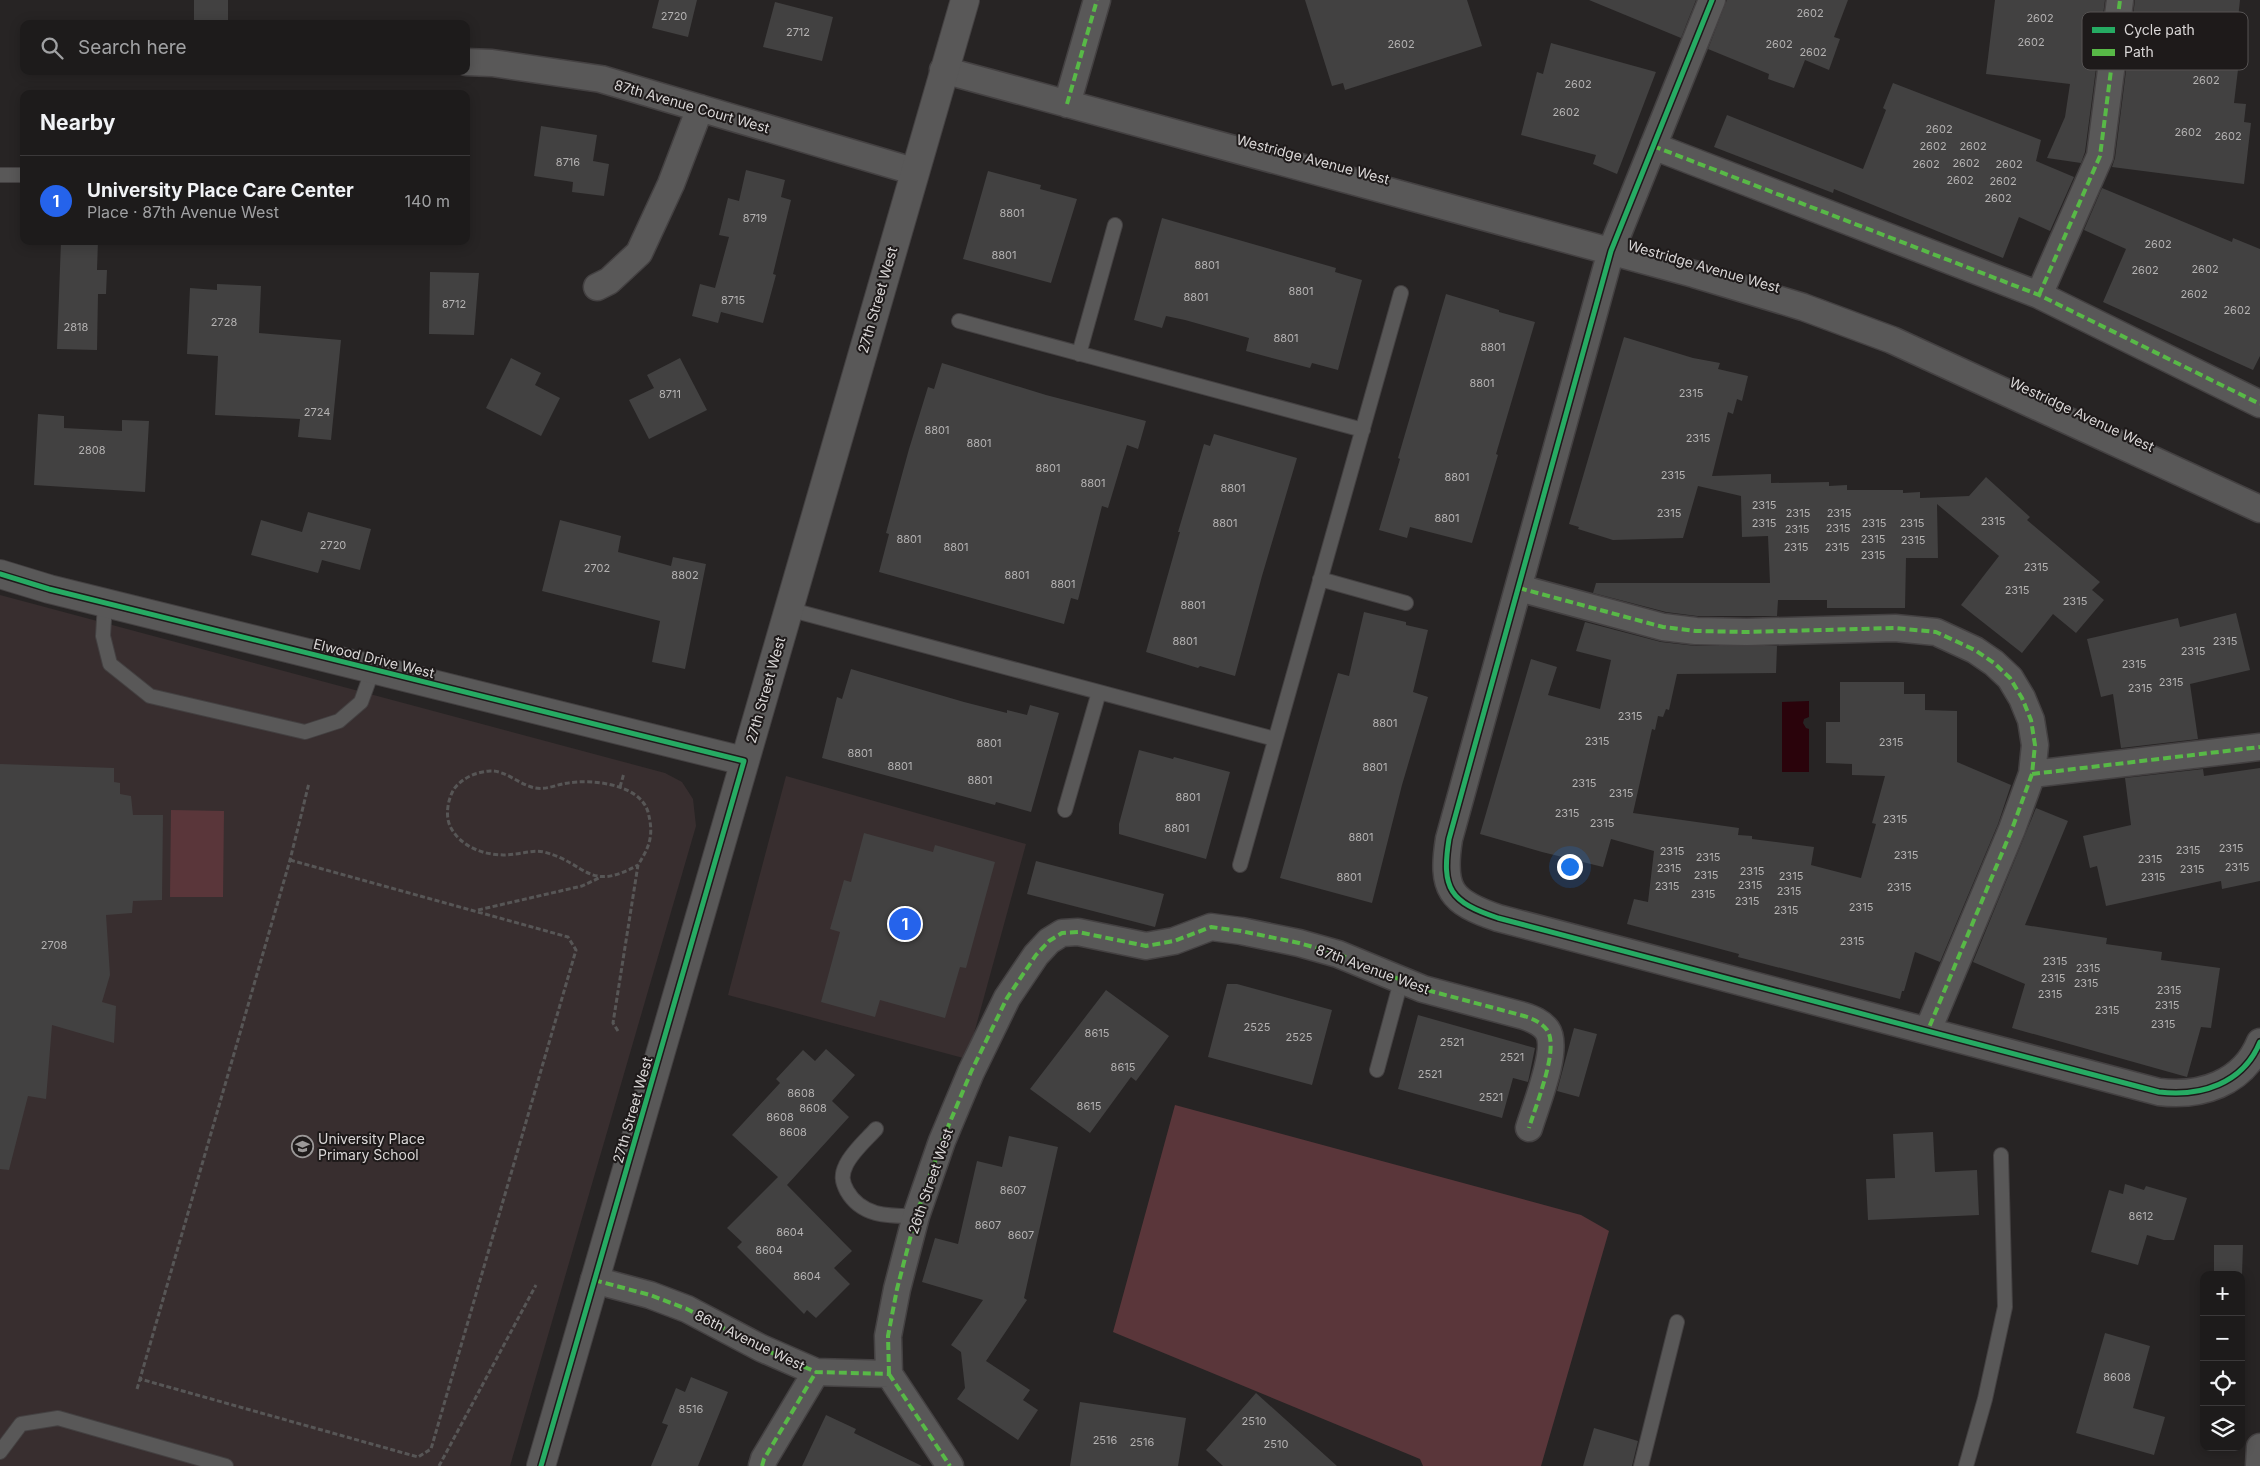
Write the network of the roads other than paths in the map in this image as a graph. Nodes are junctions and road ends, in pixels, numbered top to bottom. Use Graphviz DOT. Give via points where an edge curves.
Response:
graph roads {
  1 [pos="964,0"];
  2 [pos="1097,0"];
  3 [pos="1712,0"];
  4 [pos="470,62"];
  5 [pos="943,70"];
  6 [pos="2111,70"];
  7 [pos="1067,104"];
  8 [pos="700,108"];
  9 [pos="1653,146"];
  10 [pos="913,172"];
  11 [pos="0,175"];
  12 [pos="20,175"];
  13 [pos="1115,225"];
  14 [pos="1611,251"];
  15 [pos="597,287"];
  16 [pos="1401,293"];
  17 [pos="2038,295"];
  18 [pos="959,321"];
  19 [pos="1079,354"];
  20 [pos="2260,404"];
  21 [pos="1363,430"];
  22 [pos="2260,509"];
  23 [pos="0,574"];
  24 [pos="1320,579"];
  25 [pos="1519,588"];
  26 [pos="104,603"];
  27 [pos="1406,603"];
  28 [pos="788,608"];
  29 [pos="373,669"];
  30 [pos="1099,692"];
  31 [pos="1275,739"];
  32 [pos="2260,746"];
  33 [pos="744,761"];
  34 [pos="2032,774"];
  35 [pos="1065,810"];
  36 [pos="1240,865"];
  37 [pos="1401,980"];
  38 [pos="1007,998"];
  39 [pos="1928,1030"];
  40 [pos="2260,1042"];
  41 [pos="1377,1070"];
  42 [pos="1529,1128"];
  43 [pos="876,1129"];
  44 [pos="2001,1155"];
  45 [pos="916,1216"];
  46 [pos="594,1280"];
  47 [pos="1677,1322"];
  48 [pos="816,1372"];
  49 [pos="889,1374"];
  50 [pos="2260,1447"];
  51 [pos="0,1452"];
  52 [pos="226,1466"];
  53 [pos="542,1466"];
  54 [pos="762,1466"];
  55 [pos="950,1466"];
  56 [pos="1641,1466"];
  57 [pos="1966,1466"];
  58 [pos="2260,1466"];
  1 -- 5 [label="street, 27th Street West"];
  2 -- 7 [label="street"];
  3 -- 9 [label="street"];
  4 -- 8 [label="street, 87th Avenue Court West" via="601,79"];
  5 -- 7 [label="street, Westridge Avenue West"];
  5 -- 10 [label="street, 27th Street West"];
  6 -- 17 [label="street" via="2100,156"];
  7 -- 14 [label="street, Westridge Avenue West"];
  8 -- 10 [label="street, 87th Avenue Court West"];
  8 -- 15 [label="street" via="671,184 639,252 609,281"];
  9 -- 14 [label="street"];
  9 -- 17 [label="street"];
  10 -- 28 [label="street, 27th Street West"];
  11 -- 12 [label="lane"];
  13 -- 19 [label="lane"];
  14 -- 22 [label="street, Westridge Avenue West" via="1804,306 1892,340"];
  14 -- 25 [label="street"];
  16 -- 21 [label="lane"];
  17 -- 20 [label="street"];
  18 -- 19 [label="lane"];
  19 -- 21 [label="lane"];
  21 -- 24 [label="lane"];
  23 -- 26 [label="street, Elwood Drive West"];
  24 -- 27 [label="lane"];
  24 -- 31 [label="lane"];
  25 -- 34 [label="street" via="1663,627 1696,631 1894,628 1936,632 1975,650 2010,678 2031,720 2035,745"];
  25 -- 39 [label="street" via="1449,839 1447,879 1456,896 1472,908 1498,918"];
  26 -- 29 [label="street, Elwood Drive West"];
  26 -- 29 [label="lane" via="102,636 110,664 150,696 305,732 338,721 361,702"];
  28 -- 30 [label="lane"];
  28 -- 33 [label="street, 27th Street West"];
  29 -- 33 [label="street, Elwood Drive West"];
  30 -- 31 [label="lane"];
  30 -- 35 [label="lane"];
  31 -- 36 [label="lane"];
  32 -- 34 [label="street"];
  33 -- 46 [label="street, 27th Street West"];
  34 -- 39 [label="street"];
  37 -- 38 [label="street, 87th Avenue West" via="1338,954 1241,931 1210,927 1174,941 1146,946 1078,932 1062,933 1049,941"];
  37 -- 41 [label="lane"];
  37 -- 42 [label="street, 87th Avenue West" via="1422,989 1524,1016 1539,1022 1548,1031 1551,1044 1549,1062"];
  38 -- 45 [label="street, 26th Street West" via="942,1141"];
  39 -- 40 [label="street" via="2136,1087 2178,1094 2204,1091 2225,1082 2240,1072"];
  43 -- 45 [label="lane" via="846,1164 843,1184 852,1200 872,1213"];
  44 -- 57 [label="lane" via="2004,1307 1985,1399"];
  45 -- 49 [label="street, 26th Street West" via="888,1336"];
  46 -- 48 [label="street, 86th Avenue West" via="687,1309 761,1348"];
  46 -- 53 [label="street, 27th Street West"];
  47 -- 56 [label="lane"];
  48 -- 49 [label="street, 86th Avenue West"];
  48 -- 54 [label="street"];
  49 -- 55 [label="street"];
  50 -- 58 [label="street"];
  51 -- 52 [label="lane" via="21,1424 58,1418"];
}
